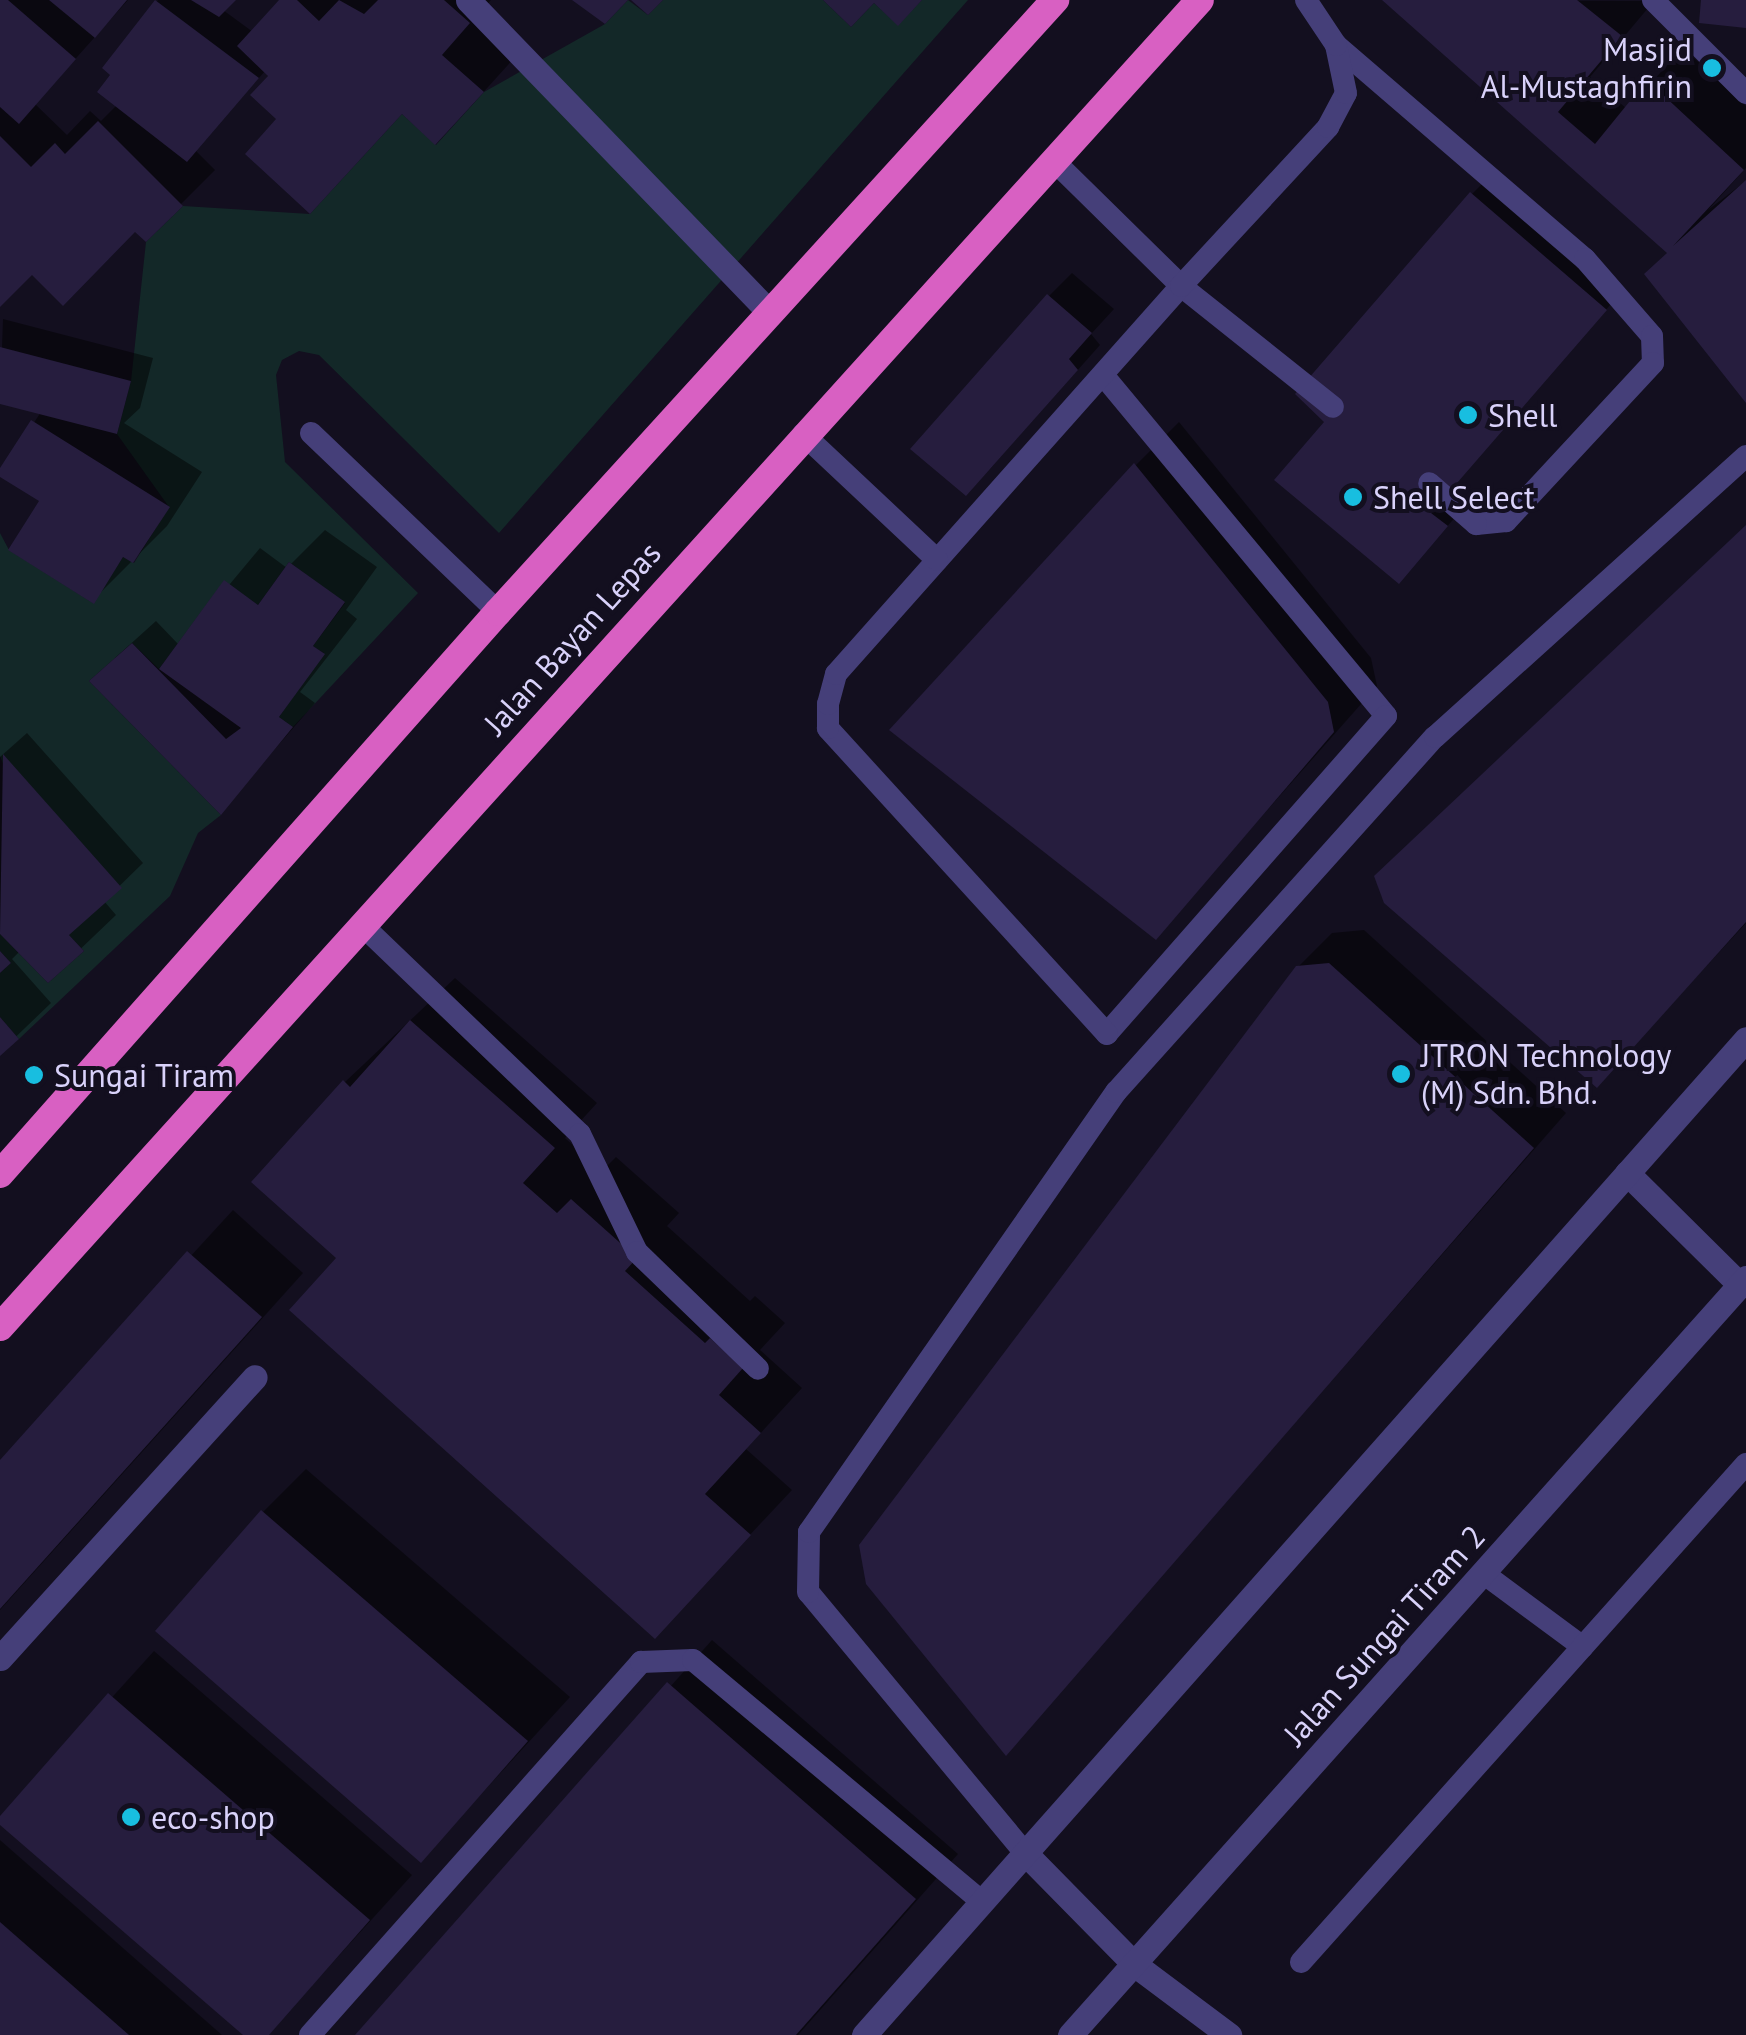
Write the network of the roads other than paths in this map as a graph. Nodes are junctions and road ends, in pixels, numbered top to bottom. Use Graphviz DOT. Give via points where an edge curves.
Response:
graph roads {
  1 [pos="468,0"];
  2 [pos="1055,0"];
  3 [pos="1200,0"];
  4 [pos="1306,0"];
  5 [pos="1653,0"];
  6 [pos="1336,44"];
  7 [pos="1746,93"];
  8 [pos="1053,160"];
  9 [pos="1181,286"];
  10 [pos="768,311"];
  11 [pos="1103,375"];
  12 [pos="1333,406"];
  13 [pos="311,433"];
  14 [pos="803,434"];
  15 [pos="1746,456"];
  16 [pos="1429,482"];
  17 [pos="937,560"];
  18 [pos="498,612"];
  19 [pos="361,924"];
  20 [pos="1746,1039"];
  21 [pos="4,1160"];
  22 [pos="1627,1173"];
  23 [pos="1743,1282"];
  24 [pos="0,1328"];
  25 [pos="758,1369"];
  26 [pos="255,1377"];
  27 [pos="1746,1464"];
  28 [pos="1483,1573"];
  29 [pos="1583,1647"];
  30 [pos="0,1658"];
  31 [pos="1025,1852"];
  32 [pos="982,1902"];
  33 [pos="1301,1962"];
  34 [pos="1134,1964"];
  35 [pos="310,2035"];
  36 [pos="864,2035"];
  37 [pos="1070,2035"];
  38 [pos="1229,2035"];
  1 -- 10 [label="street"];
  2 -- 10 [label="highway"];
  3 -- 8 [label="highway, Jalan Bayan Lepas"];
  4 -- 6 [label="lane"];
  5 -- 7 [label="lane"];
  6 -- 9 [label="lane" via="1346,92 1328,127"];
  6 -- 16 [label="lane" via="1584,259 1652,336 1653,363 1506,521 1476,524"];
  8 -- 9 [label="lane"];
  8 -- 14 [label="highway, Jalan Bayan Lepas"];
  9 -- 11 [label="lane"];
  9 -- 12 [label="lane"];
  10 -- 18 [label="highway"];
  11 -- 17 [label="lane"];
  11 -- 17 [label="lane" via="1386,716 1107,1034 828,728 836,674"];
  13 -- 18 [label="lane"];
  14 -- 17 [label="lane"];
  14 -- 19 [label="highway, Jalan Bayan Lepas"];
  15 -- 31 [label="lane" via="1435,738 1116,1092 809,1532 808,1592"];
  18 -- 21 [label="highway"];
  19 -- 24 [label="highway, Jalan Bayan Lepas"];
  19 -- 25 [label="lane" via="580,1134 637,1252"];
  20 -- 22 [label="street"];
  22 -- 23 [label="street"];
  22 -- 31 [label="street"];
  23 -- 28 [label="street, Jalan Sungai Tiram 2"];
  26 -- 30 [label="street"];
  27 -- 29 [label="lane"];
  28 -- 29 [label="lane"];
  28 -- 34 [label="street, Jalan Sungai Tiram 2"];
  29 -- 33 [label="lane"];
  31 -- 32 [label="street"];
  31 -- 34 [label="street"];
  32 -- 35 [label="lane" via="693,1660 641,1662"];
  32 -- 36 [label="street"];
  34 -- 37 [label="street, Jalan Sungai Tiram 2"];
  34 -- 38 [label="street"];
}
